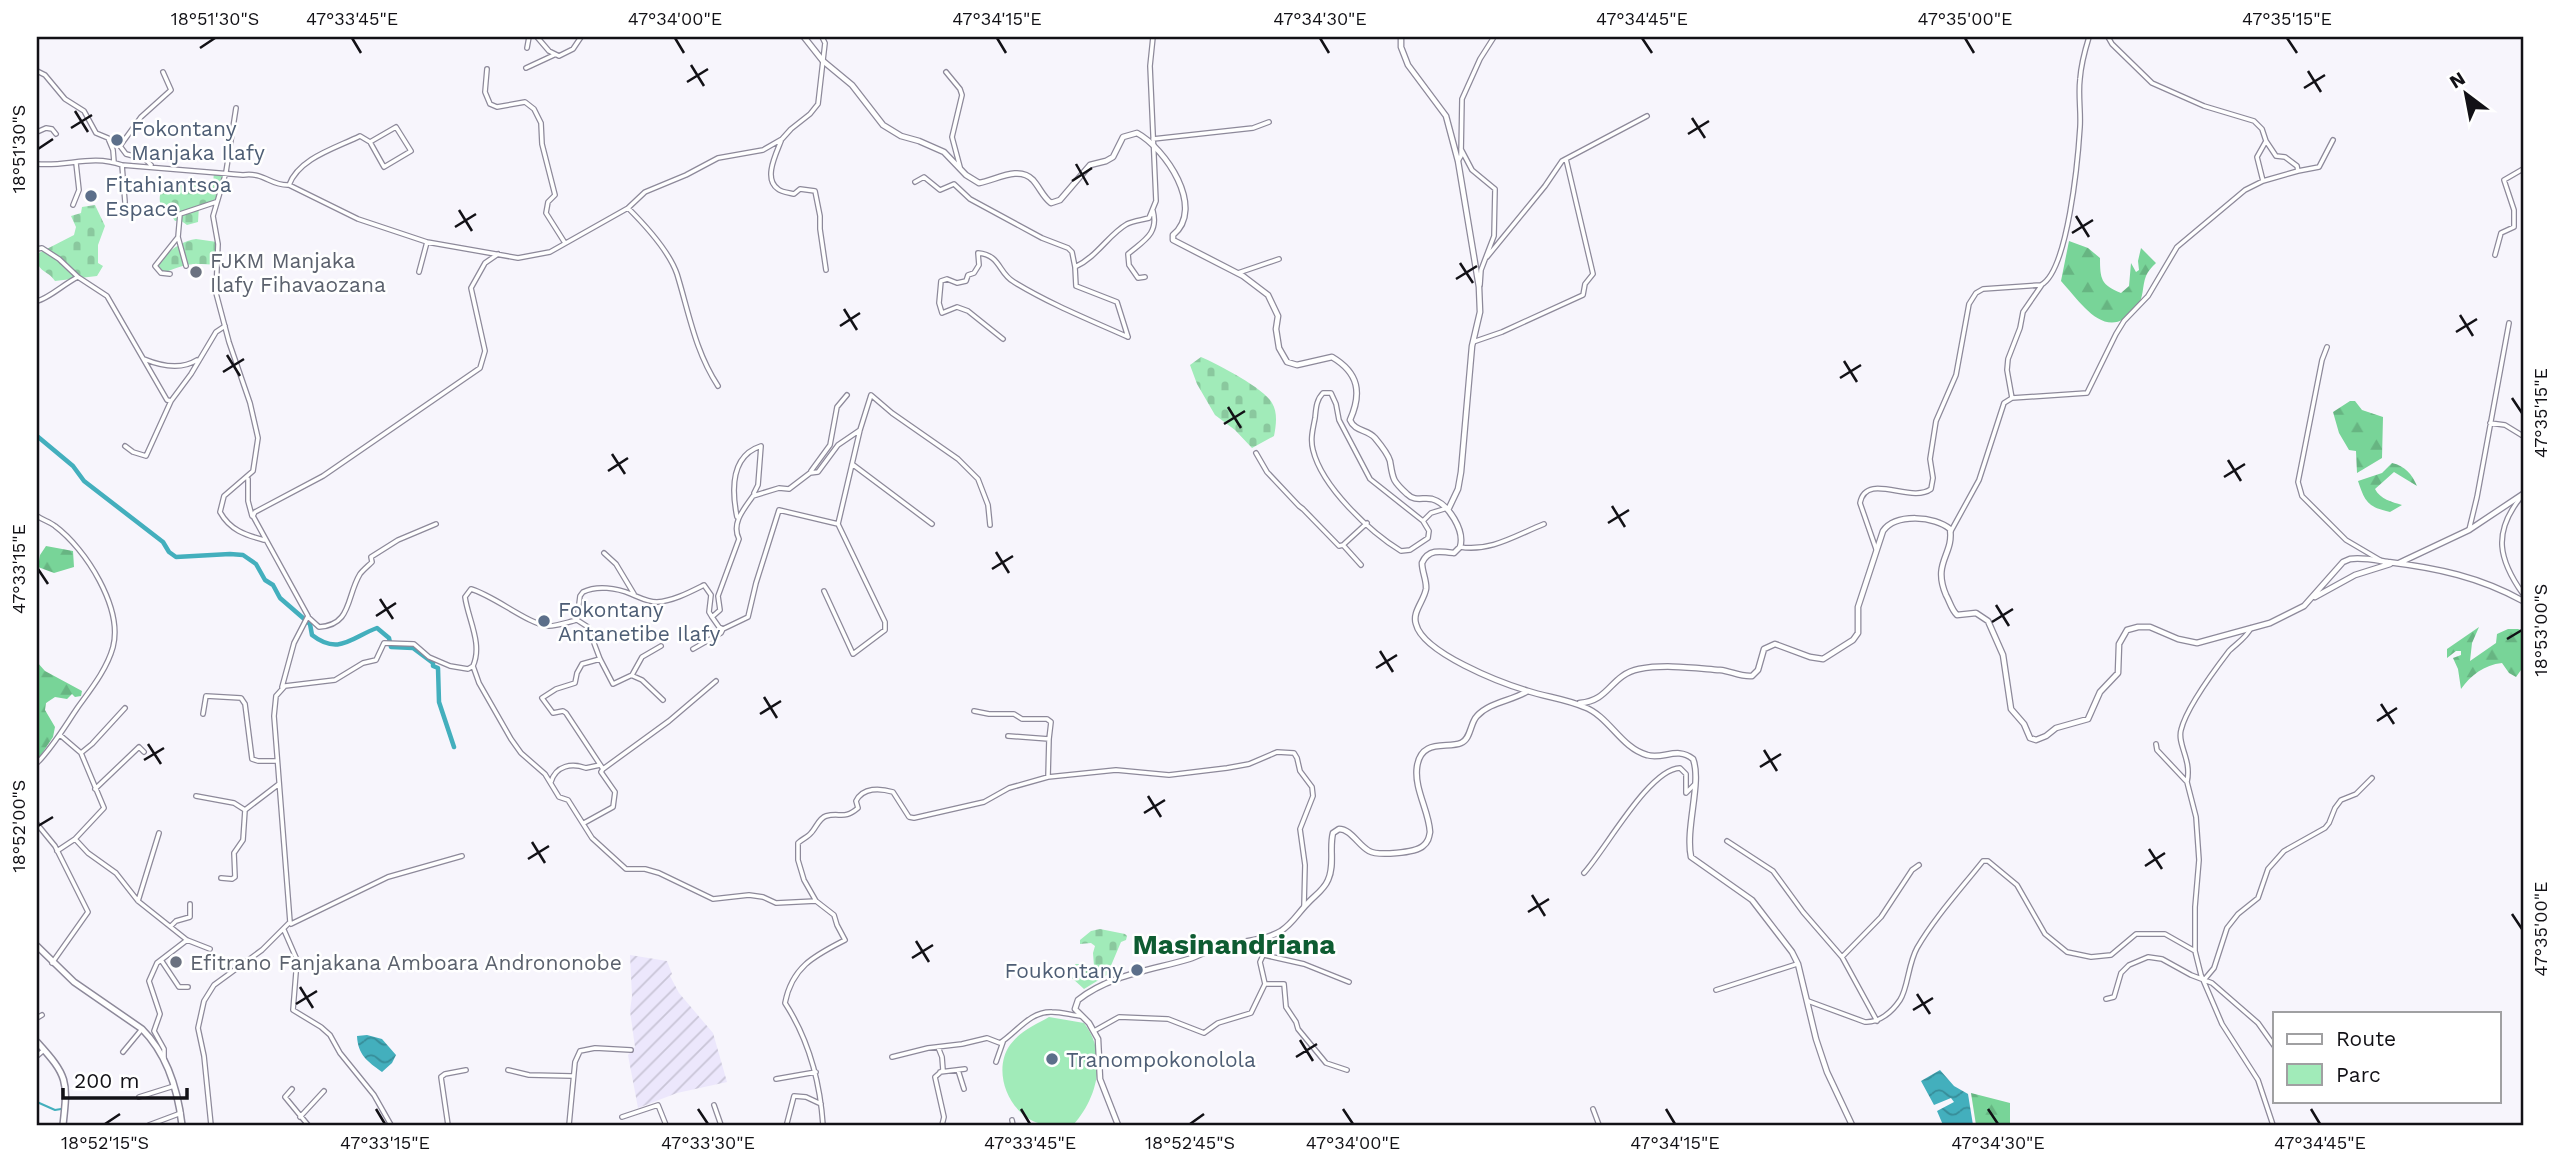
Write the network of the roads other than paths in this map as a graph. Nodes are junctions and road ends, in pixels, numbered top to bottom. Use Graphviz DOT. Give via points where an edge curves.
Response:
graph roads {
  1 [pos="530,37"];
  2 [pos="537,37"];
  3 [pos="581,37"];
  4 [pos="804,37"];
  5 [pos="822,37"];
  6 [pos="1153,37"];
  7 [pos="1401,37"];
  8 [pos="1494,37"];
  9 [pos="2089,37"];
  10 [pos="2108,37"];
  11 [pos="527,48"];
  12 [pos="554,55"];
  13 [pos="823,61"];
  14 [pos="526,68"];
  15 [pos="487,69"];
  16 [pos="37,71"];
  17 [pos="163,72"];
  18 [pos="946,72"];
  19 [pos="236,108"];
  20 [pos="1647,116"];
  21 [pos="1269,122"];
  22 [pos="37,132"];
  23 [pos="56,134"];
  24 [pos="782,139"];
  25 [pos="1153,139"];
  26 [pos="2333,140"];
  27 [pos="2266,141"];
  28 [pos="370,142"];
  29 [pos="1153,146"];
  30 [pos="1461,149"];
  31 [pos="1566,159"];
  32 [pos="1458,161"];
  33 [pos="114,162"];
  34 [pos="76,163"];
  35 [pos="37,164"];
  36 [pos="122,165"];
  37 [pos="152,167"];
  38 [pos="961,169"];
  39 [pos="2523,169"];
  40 [pos="1472,170"];
  41 [pos="2298,171"];
  42 [pos="226,172"];
  43 [pos="1459,173"];
  44 [pos="2263,181"];
  45 [pos="915,182"];
  46 [pos="289,185"];
  47 [pos="125,202"];
  48 [pos="216,202"];
  49 [pos="73,205"];
  50 [pos="628,208"];
  51 [pos="1153,209"];
  52 [pos="178,237"];
  53 [pos="427,242"];
  54 [pos="565,243"];
  55 [pos="37,249"];
  56 [pos="499,254"];
  57 [pos="2495,254"];
  58 [pos="1487,257"];
  59 [pos="1279,259"];
  60 [pos="186,266"];
  61 [pos="1075,267"];
  62 [pos="826,270"];
  63 [pos="419,272"];
  64 [pos="1238,273"];
  65 [pos="170,274"];
  66 [pos="78,277"];
  67 [pos="1145,277"];
  68 [pos="2041,285"];
  69 [pos="1479,287"];
  70 [pos="37,301"];
  71 [pos="2508,323"];
  72 [pos="225,326"];
  73 [pos="1003,340"];
  74 [pos="1473,342"];
  75 [pos="2328,347"];
  76 [pos="201,357"];
  77 [pos="142,358"];
  78 [pos="718,386"];
  79 [pos="847,395"];
  80 [pos="2012,398"];
  81 [pos="171,401"];
  82 [pos="2490,423"];
  83 [pos="860,430"];
  84 [pos="2523,436"];
  85 [pos="125,446"];
  86 [pos="1256,453"];
  87 [pos="852,464"];
  88 [pos="810,473"];
  89 [pos="248,477"];
  90 [pos="2523,494"];
  91 [pos="752,496"];
  92 [pos="1446,509"];
  93 [pos="37,516"];
  94 [pos="253,516"];
  95 [pos="737,519"];
  96 [pos="1423,521"];
  97 [pos="1367,523"];
  98 [pos="436,524"];
  99 [pos="838,524"];
  100 [pos="932,524"];
  101 [pos="1544,524"];
  102 [pos="990,525"];
  103 [pos="2469,530"];
  104 [pos="1951,531"];
  105 [pos="264,540"];
  106 [pos="1343,545"];
  107 [pos="1460,547"];
  108 [pos="1876,549"];
  109 [pos="604,553"];
  110 [pos="2381,561"];
  111 [pos="2398,563"];
  112 [pos="1361,565"];
  113 [pos="824,591"];
  114 [pos="2523,594"];
  115 [pos="635,595"];
  116 [pos="2311,599"];
  117 [pos="2523,601"];
  118 [pos="308,616"];
  119 [pos="712,617"];
  120 [pos="577,620"];
  121 [pos="2251,628"];
  122 [pos="723,629"];
  123 [pos="662,646"];
  124 [pos="693,649"];
  125 [pos="600,659"];
  126 [pos="472,666"];
  127 [pos="632,675"];
  128 [pos="716,681"];
  129 [pos="282,687"];
  130 [pos="1527,691"];
  131 [pos="663,700"];
  132 [pos="1575,704"];
  133 [pos="125,708"];
  134 [pos="974,711"];
  135 [pos="203,714"];
  136 [pos="60,735"];
  137 [pos="1009,736"];
  138 [pos="1049,739"];
  139 [pos="2155,744"];
  140 [pos="80,752"];
  141 [pos="144,752"];
  142 [pos="276,761"];
  143 [pos="37,763"];
  144 [pos="601,767"];
  145 [pos="1048,776"];
  146 [pos="2372,778"];
  147 [pos="2187,782"];
  148 [pos="1696,783"];
  149 [pos="279,784"];
  150 [pos="551,784"];
  151 [pos="95,789"];
  152 [pos="196,796"];
  153 [pos="245,810"];
  154 [pos="584,823"];
  155 [pos="37,824"];
  156 [pos="159,833"];
  157 [pos="75,839"];
  158 [pos="1727,841"];
  159 [pos="57,850"];
  160 [pos="461,856"];
  161 [pos="1919,865"];
  162 [pos="1584,873"];
  163 [pos="221,878"];
  164 [pos="138,901"];
  165 [pos="816,901"];
  166 [pos="190,904"];
  167 [pos="1304,907"];
  168 [pos="289,925"];
  169 [pos="171,926"];
  170 [pos="284,930"];
  171 [pos="1260,939"];
  172 [pos="187,940"];
  173 [pos="37,946"];
  174 [pos="210,949"];
  175 [pos="2195,951"];
  176 [pos="1264,955"];
  177 [pos="1842,957"];
  178 [pos="161,960"];
  179 [pos="52,963"];
  180 [pos="1798,964"];
  181 [pos="2204,981"];
  182 [pos="1349,982"];
  183 [pos="1265,984"];
  184 [pos="188,987"];
  185 [pos="1716,990"];
  186 [pos="2106,999"];
  187 [pos="1808,1001"];
  188 [pos="42,1015"];
  189 [pos="1081,1016"];
  190 [pos="37,1018"];
  191 [pos="1877,1021"];
  192 [pos="1017,1027"];
  193 [pos="142,1029"];
  194 [pos="1094,1031"];
  195 [pos="1022,1033"];
  196 [pos="37,1042"];
  197 [pos="1003,1042"];
  198 [pos="2273,1044"];
  199 [pos="938,1048"];
  200 [pos="44,1050"];
  201 [pos="631,1050"];
  202 [pos="123,1052"];
  203 [pos="37,1056"];
  204 [pos="892,1057"];
  205 [pos="164,1059"];
  206 [pos="996,1062"];
  207 [pos="965,1069"];
  208 [pos="466,1070"];
  209 [pos="508,1070"];
  210 [pos="958,1070"];
  211 [pos="1347,1070"];
  212 [pos="816,1072"];
  213 [pos="940,1072"];
  214 [pos="573,1076"];
  215 [pos="776,1079"];
  216 [pos="174,1086"];
  217 [pos="292,1089"];
  218 [pos="964,1089"];
  219 [pos="324,1091"];
  220 [pos="139,1097"];
  221 [pos="714,1105"];
  222 [pos="822,1105"];
  223 [pos="1593,1110"];
  224 [pos="181,1113"];
  225 [pos="300,1117"];
  226 [pos="622,1117"];
  227 [pos="787,1123"];
  228 [pos="63,1125"];
  229 [pos="149,1125"];
  230 [pos="182,1125"];
  231 [pos="211,1125"];
  232 [pos="308,1125"];
  233 [pos="391,1125"];
  234 [pos="448,1125"];
  235 [pos="569,1125"];
  236 [pos="666,1125"];
  237 [pos="721,1125"];
  238 [pos="823,1125"];
  239 [pos="942,1125"];
  240 [pos="1118,1125"];
  241 [pos="1599,1125"];
  242 [pos="1852,1125"];
  243 [pos="2273,1125"];
  1 -- 11 [label="street"];
  2 -- 12 [label="street"];
  3 -- 12 [label="street" via="568,54"];
  4 -- 13 [label="street"];
  5 -- 13 [label="street"];
  6 -- 25 [label="street"];
  7 -- 32 [label="street" via="1408,65 1446,116"];
  8 -- 30 [label="street" via="1462,99"];
  9 -- 68 [label="street" via="2080,74 2081,125 2066,234 2054,272"];
  10 -- 27 [label="street" via="2152,83 2254,121"];
  12 -- 14 [label="street"];
  13 -- 24 [label="street" via="818,104"];
  13 -- 38 [label="street" via="852,85 883,125 944,152"];
  15 -- 54 [label="street" via="485,92 490,104 525,102 540,120 555,195 546,213"];
  16 -- 33 [label="street" via="84,111 96,133 108,138"];
  17 -- 37 [label="street" via="171,90 141,117 120,146"];
  18 -- 38 [label="street" via="962,95 952,137"];
  19 -- 42 [label="street"];
  20 -- 31 [label="street"];
  21 -- 25 [label="street" via="1253,128"];
  22 -- 23 [label="street" via="46,128"];
  24 -- 50 [label="street" via="763,150 718,158 645,192"];
  24 -- 62 [label="street" via="772,166 772,182 777,189 794,194 800,189 815,191"];
  25 -- 29 [label="street"];
  26 -- 41 [label="street" via="2319,167"];
  27 -- 41 [label="street" via="2276,156 2285,157"];
  27 -- 44 [label="street" via="2257,156"];
  28 -- 28 [label="street" via="384,167 411,151 396,127"];
  28 -- 46 [label="street" via="360,136 305,163 293,172"];
  29 -- 38 [label="street" via="1137,134 1124,137 1113,157 1090,165 1060,200 1051,203 1031,177 1021,173 979,183"];
  29 -- 51 [label="street"];
  29 -- 64 [label="street" via="1184,194 1182,228 1173,240"];
  30 -- 32 [label="street"];
  30 -- 40 [label="street"];
  31 -- 58 [label="street"];
  31 -- 74 [label="street" via="1593,274 1583,295"];
  32 -- 43 [label="street"];
  33 -- 34 [label="street"];
  33 -- 36 [label="street"];
  34 -- 35 [label="street"];
  34 -- 49 [label="street" via="79,190"];
  36 -- 37 [label="street"];
  36 -- 47 [label="street"];
  37 -- 42 [label="street"];
  39 -- 57 [label="street" via="2504,180 2514,227 2501,233"];
  40 -- 43 [label="street"];
  40 -- 58 [label="street" via="1495,189 1494,236"];
  41 -- 44 [label="street"];
  42 -- 46 [label="street" via="257,173 279,185"];
  42 -- 48 [label="street"];
  43 -- 69 [label="street"];
  44 -- 80 [label="street" via="2226,203 2177,247 2148,296 2116,334 2087,393"];
  45 -- 61 [label="street" via="924,177 940,190 954,184 970,199 1068,247"];
  46 -- 53 [label="street" via="358,219"];
  48 -- 52 [label="street" via="180,214"];
  48 -- 72 [label="street" via="216,293"];
  50 -- 54 [label="street"];
  50 -- 78 [label="street" via="676,272 693,337"];
  51 -- 61 [label="street" via="1149,218 1129,223"];
  51 -- 67 [label="street" via="1154,230 1128,254 1138,278"];
  52 -- 60 [label="street"];
  52 -- 65 [label="street" via="155,266 160,273"];
  53 -- 56 [label="street"];
  53 -- 63 [label="street"];
  54 -- 56 [label="street" via="550,252 518,258"];
  55 -- 66 [label="street" via="59,259"];
  56 -- 94 [label="street" via="485,263 471,288 485,351 480,368 323,476"];
  58 -- 69 [label="street"];
  59 -- 64 [label="street"];
  61 -- 73 [label="street" via="1076,286 1117,302 1128,337 1011,280 994,257 978,253 979,265 967,281 941,281 939,303 942,313 957,307 968,311"];
  64 -- 92 [label="street" via="1268,295 1275,306 1279,348 1287,362 1297,365 1332,357 1346,365 1357,401 1351,424 1372,435 1390,459 1391,477 1408,496 1436,500"];
  66 -- 70 [label="street"];
  66 -- 77 [label="street" via="107,296"];
  68 -- 80 [label="street" via="2023,312 2008,359"];
  68 -- 108 [label="street" via="1983,289 1969,304 1956,375 1936,421 1931,489 1911,494 1874,488 1861,496"];
  69 -- 74 [label="street" via="1480,312"];
  71 -- 82 [label="street"];
  72 -- 76 [label="street"];
  72 -- 89 [label="street" via="258,438"];
  74 -- 92 [label="street" via="1461,472 1458,489"];
  75 -- 110 [label="street" via="2298,488 2346,540"];
  76 -- 77 [label="street" via="175,366"];
  76 -- 81 [label="street"];
  77 -- 81 [label="street"];
  79 -- 88 [label="street" via="837,407 830,444"];
  80 -- 104 [label="street" via="2004,403 1979,480"];
  81 -- 85 [label="street" via="146,456"];
  82 -- 84 [label="street" via="2505,425"];
  82 -- 103 [label="street"];
  83 -- 87 [label="street"];
  83 -- 88 [label="street" via="838,445 818,471"];
  83 -- 102 [label="street" via="871,395 978,479"];
  86 -- 106 [label="street" via="1266,472"];
  87 -- 99 [label="street"];
  87 -- 100 [label="street"];
  88 -- 91 [label="street" via="789,489"];
  89 -- 94 [label="street"];
  89 -- 105 [label="street" via="224,496 220,512 229,527"];
  90 -- 103 [label="street"];
  90 -- 114 [label="street" via="2511,514 2502,546 2507,569"];
  91 -- 95 [label="street"];
  91 -- 95 [label="street" via="758,485 761,446 751,449 736,474"];
  92 -- 96 [label="street"];
  92 -- 107 [label="street" via="1462,534"];
  93 -- 136 [label="street" via="55,526 87,559 114,622 113,646 106,664"];
  94 -- 105 [label="street"];
  95 -- 119 [label="street" via="739,539 718,596 720,610"];
  96 -- 97 [label="street" via="1428,538 1401,551"];
  96 -- 97 [label="street" via="1370,479 1339,421 1331,393 1323,393 1311,436 1313,451 1334,490"];
  97 -- 106 [label="street"];
  98 -- 118 [label="street" via="371,557 340,620 319,627"];
  99 -- 113 [label="street" via="885,630 853,654"];
  99 -- 122 [label="street" via="779,510 748,617"];
  101 -- 107 [label="street" via="1493,547"];
  103 -- 111 [label="street"];
  104 -- 108 [label="street" via="1930,519 1893,522 1885,528"];
  104 -- 121 [label="street" via="1940,578 1951,608 1957,615 1976,613 1989,621 2003,655 2011,709 2033,739 2088,719 2100,692 2118,673 2119,644 2127,630 2150,627 2197,643"];
  105 -- 118 [label="street"];
  106 -- 112 [label="street"];
  107 -- 130 [label="street" via="1454,552 1434,551 1423,559 1427,586 1416,625 1433,646 1477,671"];
  108 -- 132 [label="street" via="1858,607 1857,636 1830,656 1816,659 1779,644 1764,649 1752,676 1678,667 1642,669 1619,678 1598,700"];
  109 -- 115 [label="street"];
  110 -- 111 [label="street"];
  110 -- 116 [label="street" via="2346,560"];
  111 -- 116 [label="street" via="2355,575"];
  111 -- 117 [label="street" via="2483,581"];
  115 -- 119 [label="street" via="658,602 704,585 711,595"];
  115 -- 120 [label="street" via="600,587 587,590 580,596"];
  116 -- 121 [label="street" via="2292,614"];
  118 -- 129 [label="street" via="294,643"];
  119 -- 122 [label="street"];
  120 -- 125 [label="street" via="588,626"];
  120 -- 126 [label="street" via="550,626 537,623 485,593 471,590 465,597 477,645"];
  121 -- 147 [label="street" via="2194,702 2181,730 2189,764"];
  122 -- 124 [label="street"];
  123 -- 127 [label="street" via="642,657"];
  125 -- 127 [label="street" via="613,684"];
  125 -- 144 [label="street" via="582,664 575,683 542,698 553,713 566,713"];
  126 -- 129 [label="street" via="450,666 414,644 384,643 376,660 335,680"];
  126 -- 150 [label="street" via="521,753"];
  127 -- 131 [label="street"];
  128 -- 144 [label="street"];
  129 -- 142 [label="street" via="274,704"];
  130 -- 132 [label="street"];
  130 -- 167 [label="street" via="1478,715 1461,743 1436,745 1421,758 1417,775 1429,826 1425,845 1377,854 1343,828 1336,830 1331,839 1329,879"];
  132 -- 148 [label="street" via="1602,717 1645,755 1687,754 1694,762"];
  133 -- 140 [label="street"];
  134 -- 138 [label="street" via="1047,719 1051,722"];
  135 -- 142 [label="street" via="206,696 241,698 252,759"];
  136 -- 140 [label="street"];
  136 -- 143 [label="street"];
  137 -- 138 [label="street"];
  138 -- 145 [label="street"];
  139 -- 147 [label="street"];
  140 -- 151 [label="street"];
  141 -- 151 [label="street" via="139,747"];
  142 -- 149 [label="street"];
  144 -- 150 [label="street" via="564,766"];
  144 -- 154 [label="street" via="615,792 613,807"];
  145 -- 165 [label="street" via="1009,788 984,802 914,818 893,792 878,788 862,793 855,811 822,819 798,843 800,870"];
  145 -- 167 [label="street" via="1116,770 1169,775 1249,764 1277,752 1294,753 1313,796 1300,829"];
  146 -- 181 [label="street" via="2356,794 2341,800 2325,828 2284,851 2268,869 2258,898 2227,928 2214,968"];
  147 -- 175 [label="street" via="2199,839"];
  148 -- 162 [label="street" via="1686,793 1686,774 1681,768 1659,777"];
  148 -- 180 [label="street" via="1691,857 1752,900"];
  149 -- 153 [label="street"];
  149 -- 168 [label="street"];
  150 -- 154 [label="street"];
  151 -- 157 [label="street" via="104,808"];
  152 -- 153 [label="street" via="234,803"];
  153 -- 163 [label="street" via="243,840 234,853 235,877"];
  154 -- 165 [label="street" via="592,838 626,869 660,873 713,899 749,895 776,904"];
  155 -- 159 [label="street"];
  156 -- 164 [label="street"];
  157 -- 159 [label="street"];
  157 -- 164 [label="street" via="116,873"];
  158 -- 177 [label="street" via="1773,871"];
  159 -- 179 [label="street" via="88,912"];
  160 -- 168 [label="street" via="388,877"];
  161 -- 177 [label="street" via="1881,917"];
  164 -- 169 [label="street"];
  165 -- 212 [label="street" via="834,915 845,940 809,959 785,1003 804,1036"];
  166 -- 169 [label="street" via="190,917"];
  167 -- 171 [label="street" via="1282,930"];
  168 -- 170 [label="street"];
  169 -- 172 [label="street"];
  170 -- 231 [label="street" via="214,985 202,1007 198,1028"];
  170 -- 233 [label="street" via="298,960 293,1010 330,1035"];
  171 -- 176 [label="street"];
  171 -- 189 [label="street" via="1218,947 1109,982 1078,1000 1075,1006"];
  172 -- 174 [label="street"];
  172 -- 178 [label="street"];
  173 -- 179 [label="main road"];
  175 -- 181 [label="street"];
  175 -- 191 [label="street" via="2165,934 2136,934 2111,955 2067,952 2045,934 2017,885 1983,861 1916,950 1899,1001"];
  176 -- 182 [label="street" via="1304,964"];
  176 -- 183 [label="street" via="1260,962"];
  177 -- 191 [label="street"];
  178 -- 184 [label="street" via="179,987"];
  178 -- 205 [label="street" via="149,984 159,1010 154,1031"];
  179 -- 193 [label="main road"];
  180 -- 185 [label="street"];
  180 -- 187 [label="street"];
  181 -- 186 [label="street" via="2162,959 2148,957 2121,973 2113,997"];
  181 -- 198 [label="street" via="2258,1023"];
  181 -- 243 [label="street" via="2221,1024 2258,1080"];
  183 -- 194 [label="street" via="1251,1013 1203,1033 1168,1019 1119,1017"];
  183 -- 211 [label="street" via="1284,984 1286,1007 1298,1029 1326,1063"];
  187 -- 191 [label="street" via="1864,1022"];
  187 -- 242 [label="street" via="1827,1072"];
  188 -- 190 [label="street"];
  189 -- 192 [label="street" via="1044,1012"];
  189 -- 194 [label="street"];
  192 -- 195 [label="street"];
  192 -- 197 [label="street"];
  193 -- 202 [label="street"];
  193 -- 205 [label="main road"];
  194 -- 240 [label="street" via="1100,1079"];
  196 -- 200 [label="main road"];
  197 -- 199 [label="street" via="987,1038"];
  197 -- 206 [label="street"];
  199 -- 204 [label="street"];
  199 -- 213 [label="street"];
  200 -- 203 [label="street"];
  200 -- 228 [label="main road" via="66,1084"];
  201 -- 214 [label="street" via="586,1048 577,1056"];
  205 -- 216 [label="main road"];
  207 -- 210 [label="street"];
  208 -- 234 [label="street" via="441,1077"];
  209 -- 214 [label="street"];
  210 -- 213 [label="street"];
  210 -- 218 [label="street"];
  212 -- 215 [label="street"];
  212 -- 222 [label="street"];
  213 -- 239 [label="street" via="935,1077"];
  214 -- 235 [label="street"];
  216 -- 220 [label="street"];
  216 -- 224 [label="main road"];
  217 -- 225 [label="street" via="285,1097"];
  219 -- 225 [label="street"];
  221 -- 237 [label="street"];
  222 -- 227 [label="street" via="794,1096"];
  222 -- 238 [label="street"];
  223 -- 241 [label="street"];
  224 -- 229 [label="street"];
  224 -- 230 [label="main road"];
  225 -- 232 [label="street"];
  226 -- 236 [label="street" via="658,1105"];
}
